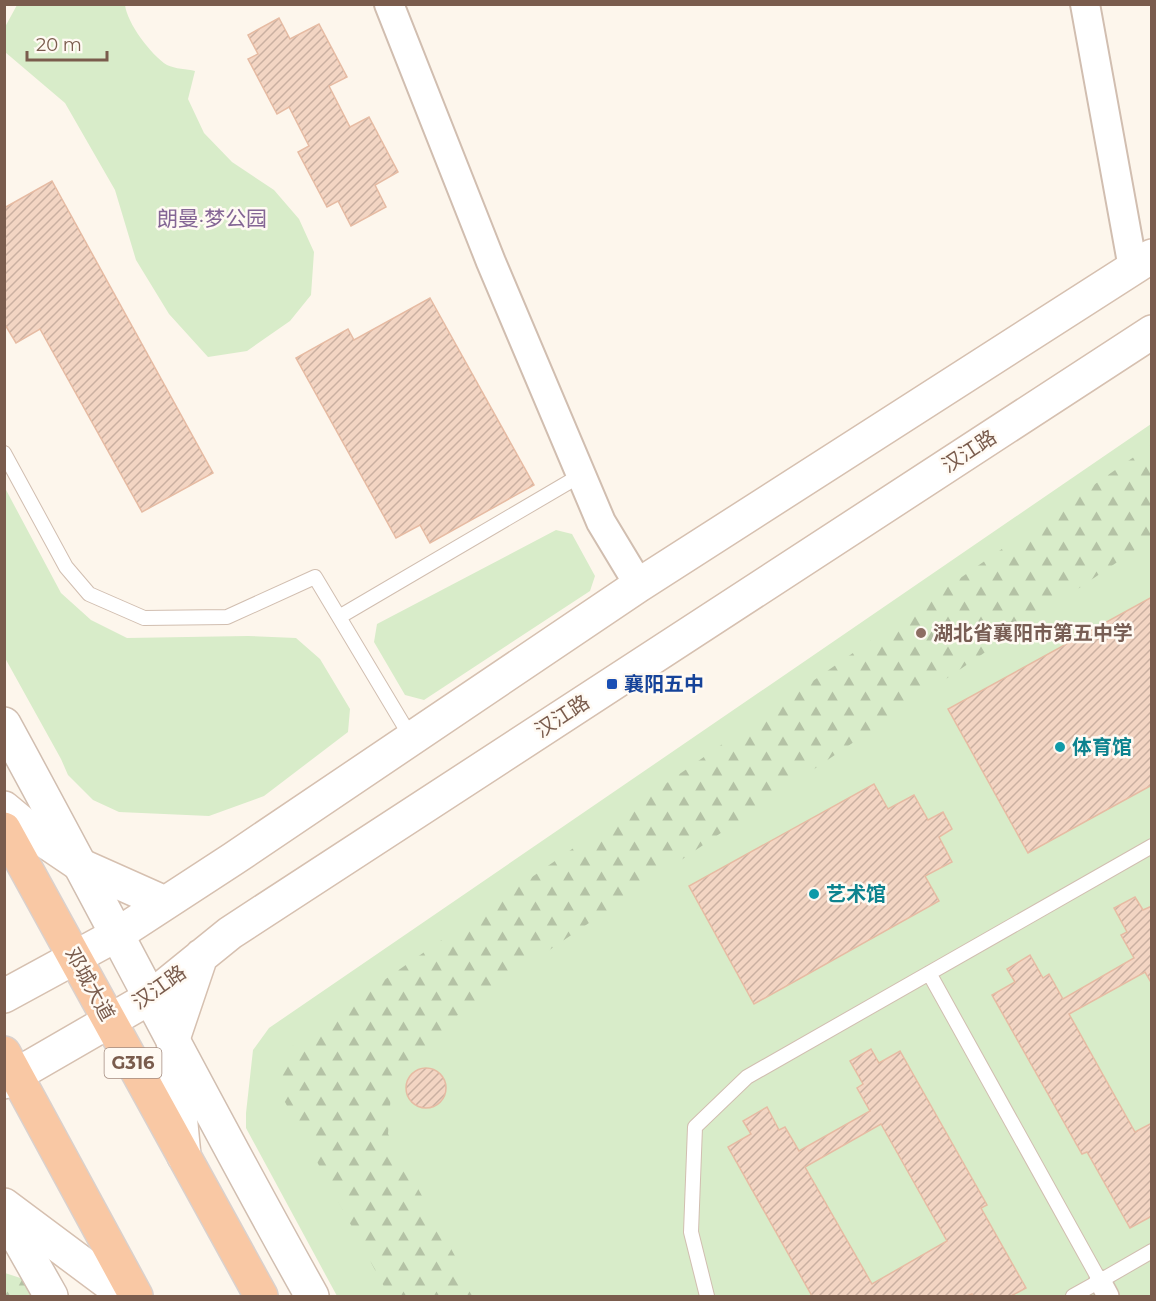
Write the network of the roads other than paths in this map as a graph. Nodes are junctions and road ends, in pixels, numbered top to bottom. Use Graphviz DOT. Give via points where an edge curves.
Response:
graph roads {
  1 [pos="388,4"];
  2 [pos="1085,4"];
  3 [pos="1142,262"];
  4 [pos="1152,332"];
  5 [pos="4,453"];
  6 [pos="581,475"];
  7 [pos="639,585"];
  8 [pos="339,617"];
  9 [pos="4,724"];
  10 [pos="412,739"];
  11 [pos="4,808"];
  12 [pos="4,829"];
  13 [pos="1152,846"];
  14 [pos="82,866"];
  15 [pos="165,903"];
  16 [pos="118,934"];
  17 [pos="201,956"];
  18 [pos="75,957"];
  19 [pos="929,973"];
  20 [pos="4,996"];
  21 [pos="151,997"];
  22 [pos="110,1020"];
  23 [pos="173,1039"];
  24 [pos="9,1070"];
  25 [pos="184,1156"];
  26 [pos="247,1180"];
  27 [pos="209,1202"];
  28 [pos="4,1205"];
  29 [pos="4,1213"];
  30 [pos="1152,1251"];
  31 [pos="1104,1289"];
  32 [pos="51,1296"];
  33 [pos="126,1296"];
  34 [pos="136,1296"];
  35 [pos="261,1296"];
  36 [pos="312,1296"];
  37 [pos="707,1296"];
  38 [pos="1073,1296"];
  1 -- 6 [label="street"];
  2 -- 3 [label="street"];
  3 -- 7 [label="main road"];
  4 -- 17 [label="main road, 汉江路" via="230,933"];
  5 -- 8 [label="lane" via="66,567 89,594 144,618 227,617 315,577"];
  6 -- 7 [label="street" via="601,522"];
  6 -- 8 [label="lane"];
  7 -- 10 [label="main road"];
  8 -- 10 [label="lane"];
  9 -- 14 [label="main road"];
  10 -- 15 [label="main road"];
  11 -- 14 [label="main road"];
  12 -- 18 [label="highway, 邓城大道 / G316"];
  13 -- 19 [label="lane"];
  14 -- 15 [label="main road"];
  14 -- 16 [label="main road"];
  15 -- 16 [label="main road"];
  16 -- 18 [label="main road"];
  16 -- 21 [label="main road"];
  17 -- 21 [label="main road, 汉江路"];
  17 -- 23 [label="main road"];
  18 -- 20 [label="main road"];
  18 -- 22 [label="highway, 邓城大道 / G316"];
  19 -- 31 [label="lane"];
  19 -- 37 [label="lane" via="747,1077 695,1127 691,1232"];
  21 -- 22 [label="main road, 汉江路"];
  21 -- 23 [label="main road"];
  22 -- 24 [label="main road, 汉江路"];
  22 -- 25 [label="highway, 邓城大道 / G316"];
  23 -- 25 [label="main road"];
  23 -- 26 [label="main road"];
  24 -- 34 [label="highway"];
  25 -- 27 [label="highway, 邓城大道 / G316"];
  26 -- 27 [label="main road"];
  26 -- 36 [label="main road"];
  27 -- 35 [label="highway, 邓城大道 / G316"];
  28 -- 33 [label="main road"];
  29 -- 32 [label="main road"];
  30 -- 31 [label="lane"];
  31 -- 38 [label="lane"];
}
